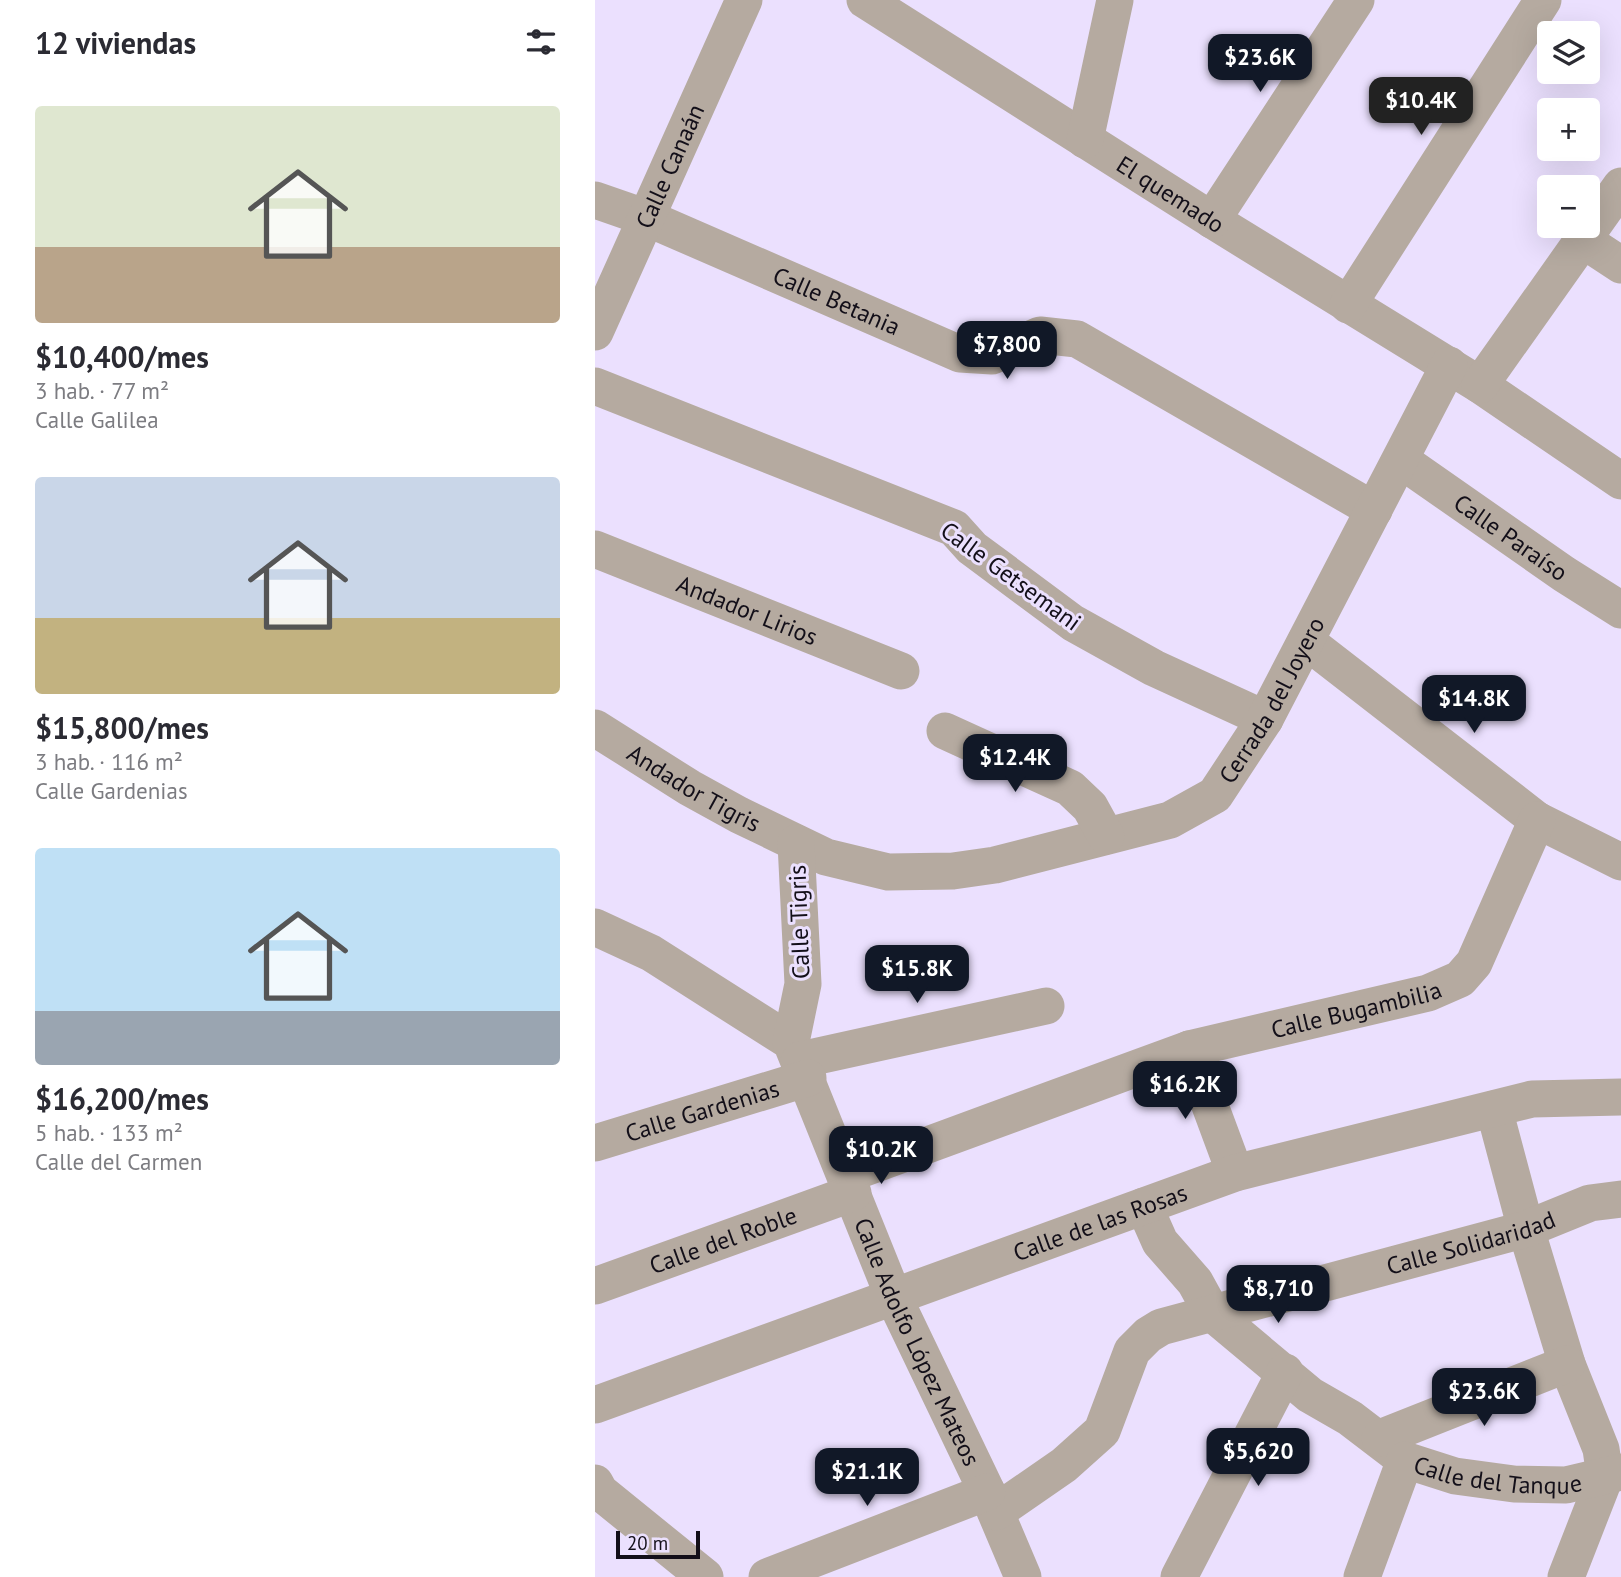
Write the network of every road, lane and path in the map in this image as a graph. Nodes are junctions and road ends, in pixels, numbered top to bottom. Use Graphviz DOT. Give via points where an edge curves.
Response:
graph roads {
  1 [pos="744,0"];
  2 [pos="865,0"];
  3 [pos="1115,0"];
  4 [pos="1356,0"];
  5 [pos="1543,0"];
  6 [pos="1085,140"];
  7 [pos="1621,186"];
  8 [pos="595,200"];
  9 [pos="647,218"];
  10 [pos="1212,220"];
  11 [pos="1583,240"];
  12 [pos="1621,265"];
  13 [pos="1348,305"];
  14 [pos="595,332"];
  15 [pos="1449,365"];
  16 [pos="1480,385"];
  17 [pos="595,386"];
  18 [pos="1402,461"];
  19 [pos="1621,481"];
  20 [pos="1374,510"];
  21 [pos="595,549"];
  22 [pos="1621,610"];
  23 [pos="1305,641"];
  24 [pos="901,671"];
  25 [pos="1265,719"];
  26 [pos="595,728"];
  27 [pos="945,731"];
  28 [pos="1537,820"];
  29 [pos="1106,836"];
  30 [pos="796,843"];
  31 [pos="1621,862"];
  32 [pos="595,927"];
  33 [pos="1046,1006"];
  34 [pos="1189,1049"];
  35 [pos="800,1060"];
  36 [pos="1621,1097"];
  37 [pos="1494,1109"];
  38 [pos="595,1143"];
  39 [pos="1235,1173"];
  40 [pos="849,1184"];
  41 [pos="1621,1199"];
  42 [pos="1144,1206"];
  43 [pos="1526,1229"];
  44 [pos="595,1286"];
  45 [pos="894,1298"];
  46 [pos="1212,1313"];
  47 [pos="1567,1364"];
  48 [pos="1285,1373"];
  49 [pos="595,1405"];
  50 [pos="1393,1449"];
  51 [pos="1613,1475"];
  52 [pos="595,1483"];
  53 [pos="992,1502"];
  54 [pos="705,1577"];
  55 [pos="767,1577"];
  56 [pos="1023,1577"];
  57 [pos="1179,1577"];
  58 [pos="1362,1577"];
  59 [pos="1566,1577"];
  1 -- 9 [label="street, Calle Canaán"];
  2 -- 6 [label="street, El quemado"];
  3 -- 6 [label="street"];
  4 -- 10 [label="street"];
  5 -- 13 [label="street"];
  6 -- 10 [label="street, El quemado"];
  7 -- 11 [label="street"];
  8 -- 9 [label="street, Calle Betania"];
  9 -- 14 [label="street, Calle Canaán"];
  9 -- 20 [label="street, Calle Betania" via="960,354 992,356 1040,335 1077,339"];
  10 -- 13 [label="street, El quemado"];
  11 -- 12 [label="street"];
  11 -- 16 [label="street"];
  13 -- 15 [label="street, El quemado"];
  15 -- 16 [label="street, El quemado"];
  15 -- 18 [label="street, Cerrada del Joyero"];
  16 -- 19 [label="street, El quemado"];
  17 -- 25 [label="street, Calle Getsemani" via="954,528 972,548 1073,624 1154,668"];
  18 -- 20 [label="street, Cerrada del Joyero"];
  18 -- 22 [label="street, Calle Paraíso"];
  20 -- 23 [label="street, Cerrada del Joyero"];
  21 -- 24 [label="street, Andador Lirios"];
  23 -- 25 [label="street, Cerrada del Joyero"];
  23 -- 28 [label="street"];
  25 -- 29 [label="street, Cerrada del Joyero" via="1215,795 1170,820"];
  26 -- 30 [label="street, Andador Tigris" via="690,789"];
  27 -- 29 [label="street" via="1070,788 1090,807"];
  28 -- 31 [label="street"];
  28 -- 34 [label="street, Calle Bugambilia" via="1474,963 1460,979 1428,993"];
  29 -- 30 [label="street, Cerrada del Joyero" via="953,872 888,872 826,857"];
  30 -- 35 [label="street, Calle Tigris" via="803,984"];
  32 -- 35 [label="street" via="651,953"];
  33 -- 35 [label="street, Calle Gardenias"];
  34 -- 39 [label="street"];
  34 -- 40 [label="street, Calle Bugambilia"];
  35 -- 38 [label="street, Calle Gardenias"];
  35 -- 40 [label="street, Calle Adolfo López Mateos"];
  36 -- 37 [label="street, Calle de las Rosas" via="1532,1099"];
  37 -- 39 [label="street, Calle de las Rosas"];
  37 -- 43 [label="street"];
  39 -- 42 [label="street, Calle de las Rosas"];
  40 -- 44 [label="street, Calle del Roble"];
  40 -- 45 [label="street, Calle Adolfo López Mateos"];
  41 -- 43 [label="street, Calle Solidaridad" via="1590,1203"];
  42 -- 45 [label="street, Calle de las Rosas"];
  42 -- 46 [label="street" via="1160,1242 1195,1282"];
  43 -- 46 [label="street, Calle Solidaridad"];
  43 -- 47 [label="street"];
  45 -- 49 [label="street, Calle de las Rosas"];
  45 -- 53 [label="street, Calle Adolfo López Mateos"];
  46 -- 48 [label="street, Calle del Tanque"];
  46 -- 53 [label="street, Calle Solidaridad" via="1147,1335 1123,1370 1102,1431 1064,1465"];
  47 -- 50 [label="street"];
  47 -- 51 [label="street"];
  48 -- 50 [label="street, Calle del Tanque" via="1310,1395"];
  48 -- 57 [label="street"];
  50 -- 51 [label="street, Calle del Tanque" via="1455,1476 1514,1484 1566,1485"];
  50 -- 58 [label="street"];
  51 -- 59 [label="street"];
  52 -- 54 [label="street" via="600,1492"];
  53 -- 55 [label="street, Calle Solidaridad"];
  53 -- 56 [label="street, Calle Adolfo López Mateos"];
}
